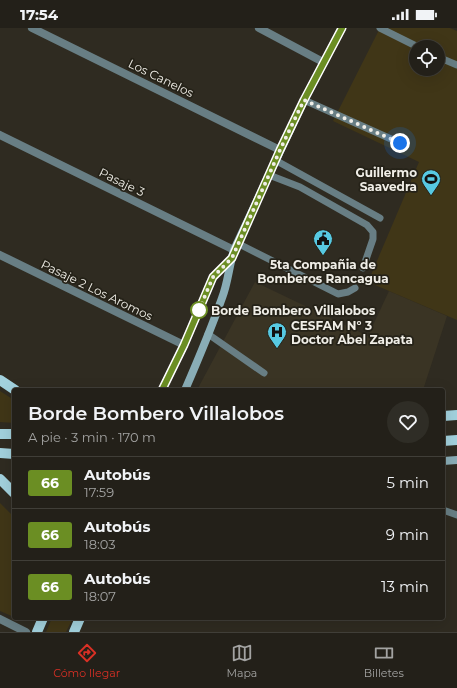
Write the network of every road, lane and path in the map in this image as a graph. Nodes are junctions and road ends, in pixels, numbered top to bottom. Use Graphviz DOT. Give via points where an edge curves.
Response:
graph roads {
  1 [pos="32,28"];
  2 [pos="259,28"];
  3 [pos="342,28"];
  4 [pos="380,28"];
  5 [pos="409,42"];
  6 [pos="445,60"];
  7 [pos="323,62"];
  8 [pos="457,64"];
  9 [pos="304,100"];
  10 [pos="0,135"];
  11 [pos="400,143"];
  12 [pos="280,150"];
  13 [pos="275,160"];
  14 [pos="269,174"];
  15 [pos="380,218"];
  16 [pos="234,250"];
  17 [pos="0,256"];
  18 [pos="363,268"];
  19 [pos="356,288"];
  20 [pos="208,334"];
  21 [pos="184,345"];
  22 [pos="264,373"];
  23 [pos="0,380"];
  24 [pos="12,388"];
  25 [pos="163,388"];
  26 [pos="186,388"];
  27 [pos="457,415"];
  28 [pos="445,416"];
  29 [pos="0,434"];
  30 [pos="12,434"];
  31 [pos="457,440"];
  32 [pos="445,441"];
  33 [pos="0,453"];
  34 [pos="12,454"];
  35 [pos="457,460"];
  36 [pos="445,461"];
  37 [pos="0,479"];
  38 [pos="12,491"];
  39 [pos="445,511"];
  40 [pos="457,515"];
  41 [pos="0,619"];
  42 [pos="42,620"];
  43 [pos="79,620"];
  44 [pos="26,632"];
  45 [pos="37,632"];
  46 [pos="74,632"];
  1 -- 12 [label="street, Los Canelos"];
  2 -- 7 [label="street"];
  3 -- 7 [label="street"];
  4 -- 5 [label="lane"];
  6 -- 8 [label="lane"];
  7 -- 9 [label="street"];
  9 -- 11 [label="lane"];
  9 -- 12 [label="street"];
  10 -- 16 [label="street, Pasaje 3"];
  12 -- 13 [label="street"];
  13 -- 14 [label="street"];
  13 -- 15 [label="lane"];
  14 -- 16 [label="street"];
  14 -- 18 [label="lane" via="300,187 367,225 373,232 373,240"];
  16 -- 19 [label="lane" via="338,294"];
  16 -- 20 [label="street" via="228,281"];
  16 -- 21 [label="street" via="213,277"];
  17 -- 21 [label="street, Pasaje 2 Los Aromos"];
  20 -- 22 [label="lane"];
  20 -- 26 [label="street"];
  21 -- 25 [label="street"];
  23 -- 24 [label="main road"];
  27 -- 28 [label="main road"];
  29 -- 30 [label="main road"];
  31 -- 32 [label="main road"];
  33 -- 34 [label="main road"];
  35 -- 36 [label="street"];
  37 -- 38 [label="main road"];
  39 -- 40 [label="lane"];
  41 -- 44 [label="street"];
  42 -- 45 [label="main road"];
  43 -- 46 [label="main road"];
}
